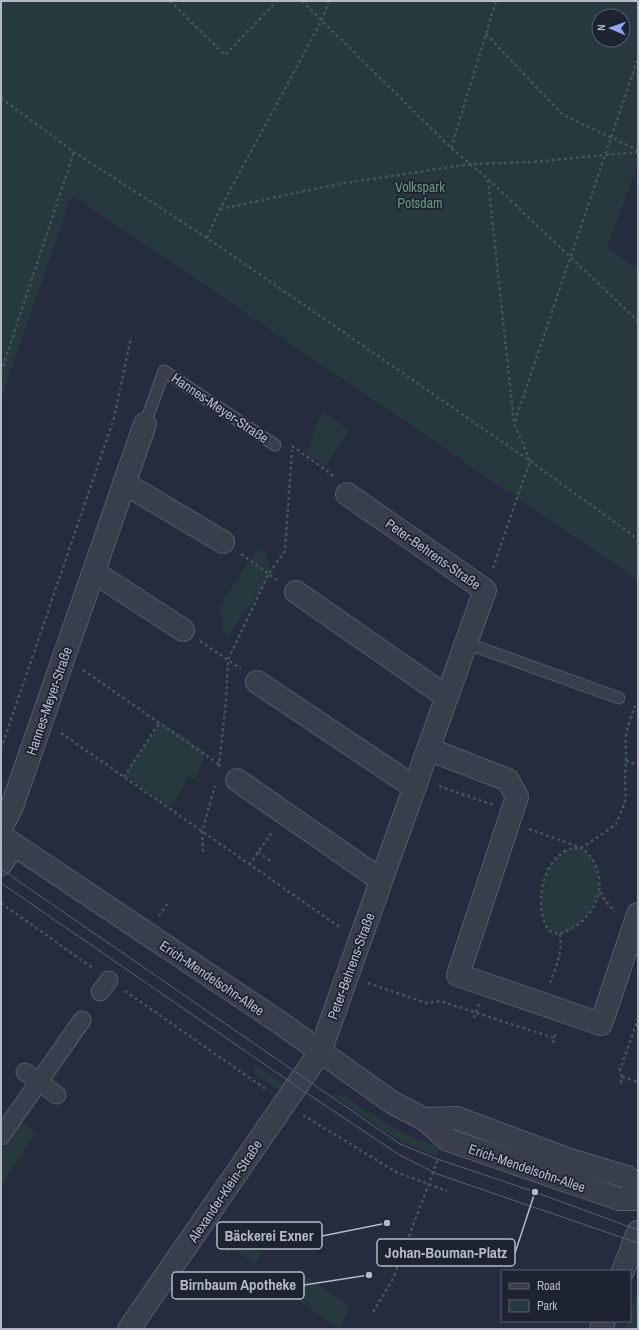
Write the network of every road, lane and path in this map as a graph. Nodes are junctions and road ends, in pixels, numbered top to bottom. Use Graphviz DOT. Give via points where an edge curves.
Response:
graph roads {
  1 [pos="170,1"];
  2 [pos="277,1"];
  3 [pos="302,1"];
  4 [pos="328,1"];
  5 [pos="496,1"];
  6 [pos="322,20"];
  7 [pos="486,34"];
  8 [pos="638,58"];
  9 [pos="1,98"];
  10 [pos="612,138"];
  11 [pos="452,148"];
  12 [pos="638,151"];
  13 [pos="74,152"];
  14 [pos="605,155"];
  15 [pos="470,164"];
  16 [pos="488,179"];
  17 [pos="220,209"];
  18 [pos="207,238"];
  19 [pos="571,258"];
  20 [pos="638,322"];
  21 [pos="131,337"];
  22 [pos="1,372"];
  23 [pos="514,423"];
  24 [pos="145,424"];
  25 [pos="275,445"];
  26 [pos="292,446"];
  27 [pos="530,462"];
  28 [pos="124,483"];
  29 [pos="347,494"];
  30 [pos="638,539"];
  31 [pos="223,542"];
  32 [pos="94,572"];
  33 [pos="268,575"];
  34 [pos="485,590"];
  35 [pos="296,592"];
  36 [pos="183,630"];
  37 [pos="466,643"];
  38 [pos="64,657"];
  39 [pos="228,660"];
  40 [pos="257,682"];
  41 [pos="447,697"];
  42 [pos="619,698"];
  43 [pos="43,720"];
  44 [pos="159,723"];
  45 [pos="1,749"];
  46 [pos="428,750"];
  47 [pos="626,761"];
  48 [pos="219,764"];
  49 [pos="638,765"];
  50 [pos="227,776"];
  51 [pos="124,777"];
  52 [pos="416,783"];
  53 [pos="215,785"];
  54 [pos="285,814"];
  55 [pos="511,817"];
  56 [pos="202,832"];
  57 [pos="5,836"];
  58 [pos="582,848"];
  59 [pos="203,852"];
  60 [pos="258,852"];
  61 [pos="270,858"];
  62 [pos="1,864"];
  63 [pos="249,865"];
  64 [pos="381,880"];
  65 [pos="1,903"];
  66 [pos="638,914"];
  67 [pos="560,934"];
  68 [pos="359,941"];
  69 [pos="347,976"];
  70 [pos="543,1004"];
  71 [pos="638,1019"];
  72 [pos="82,1020"];
  73 [pos="554,1038"];
  74 [pos="320,1052"];
  75 [pos="25,1072"];
  76 [pos="622,1077"];
  77 [pos="39,1082"];
  78 [pos="638,1082"];
  79 [pos="621,1083"];
  80 [pos="57,1095"];
  81 [pos="285,1103"];
  82 [pos="424,1118"];
  83 [pos="1,1136"];
  84 [pos="448,1140"];
  85 [pos="428,1184"];
  86 [pos="638,1187"];
  87 [pos="447,1191"];
  88 [pos="638,1199"];
  89 [pos="638,1232"];
  90 [pos="623,1270"];
  91 [pos="372,1312"];
  92 [pos="129,1329"];
  1 -- 2 [label="path" via="225,55"];
  3 -- 6 [label="path"];
  4 -- 6 [label="path"];
  5 -- 7 [label="path"];
  6 -- 11 [label="path"];
  6 -- 17 [label="path"];
  7 -- 10 [label="path" via="563,115"];
  7 -- 11 [label="path"];
  8 -- 10 [label="path"];
  9 -- 13 [label="path"];
  10 -- 12 [label="path"];
  10 -- 14 [label="path"];
  11 -- 15 [label="path"];
  12 -- 14 [label="path"];
  13 -- 18 [label="path"];
  13 -- 22 [label="path"];
  14 -- 15 [label="path" via="532,162"];
  14 -- 19 [label="path"];
  15 -- 16 [label="path"];
  15 -- 17 [label="path" via="339,184"];
  16 -- 19 [label="path"];
  16 -- 23 [label="path"];
  17 -- 18 [label="path"];
  18 -- 27 [label="path"];
  19 -- 20 [label="path"];
  19 -- 23 [label="path"];
  21 -- 45 [label="path" via="114,418"];
  23 -- 27 [label="path"];
  24 -- 25 [label="lane, Hannes-Meyer-Straße" via="164,371"];
  24 -- 28 [label="street, Hannes-Meyer-Straße"];
  25 -- 26 [label="path" via="282,439"];
  26 -- 29 [label="path" via="350,487"];
  26 -- 33 [label="path" via="285,551"];
  27 -- 30 [label="path"];
  27 -- 34 [label="path"];
  28 -- 31 [label="street"];
  28 -- 32 [label="street, Hannes-Meyer-Straße"];
  29 -- 34 [label="street, Peter-Behrens-Straße"];
  31 -- 33 [label="path"];
  32 -- 36 [label="street"];
  32 -- 38 [label="street, Hannes-Meyer-Straße"];
  33 -- 35 [label="path"];
  33 -- 39 [label="path"];
  34 -- 37 [label="street, Peter-Behrens-Straße"];
  35 -- 41 [label="street"];
  36 -- 39 [label="path"];
  37 -- 41 [label="street, Peter-Behrens-Straße"];
  37 -- 42 [label="lane"];
  38 -- 43 [label="street, Hannes-Meyer-Straße"];
  38 -- 44 [label="path"];
  39 -- 40 [label="path"];
  39 -- 48 [label="path"];
  40 -- 52 [label="street"];
  41 -- 46 [label="street, Peter-Behrens-Straße"];
  42 -- 47 [label="path" via="636,703 626,736"];
  43 -- 51 [label="path"];
  43 -- 57 [label="street, Hannes-Meyer-Straße"];
  44 -- 48 [label="path"];
  44 -- 51 [label="path"];
  46 -- 52 [label="street, Peter-Behrens-Straße"];
  46 -- 55 [label="street" via="508,780 517,797"];
  47 -- 49 [label="path"];
  47 -- 58 [label="path" via="626,800 615,825"];
  48 -- 50 [label="path"];
  48 -- 50 [label="path"];
  50 -- 54 [label="street"];
  51 -- 56 [label="path"];
  52 -- 55 [label="path"];
  52 -- 64 [label="street, Peter-Behrens-Straße"];
  53 -- 56 [label="path"];
  54 -- 60 [label="path"];
  54 -- 64 [label="street"];
  55 -- 58 [label="path"];
  55 -- 70 [label="street" via="458,976"];
  56 -- 59 [label="path"];
  56 -- 63 [label="path"];
  57 -- 62 [label="street, Hannes-Meyer-Straße"];
  57 -- 74 [label="street, Erich-Mendelsohn-Allee"];
  58 -- 67 [label="path" via="589,854 599,873 600,892 584,919"];
  58 -- 67 [label="path" via="573,848 559,855 544,881 544,922 553,933"];
  60 -- 61 [label="path" via="269,860"];
  60 -- 63 [label="path"];
  63 -- 68 [label="path"];
  64 -- 68 [label="street, Peter-Behrens-Straße"];
  65 -- 81 [label="path" via="104,986"];
  66 -- 70 [label="street" via="601,1024"];
  67 -- 70 [label="path" via="562,947"];
  68 -- 69 [label="street, Peter-Behrens-Straße"];
  69 -- 73 [label="path" via="426,1003 440,1001"];
  69 -- 74 [label="street, Peter-Behrens-Straße"];
  71 -- 76 [label="path" via="620,1070"];
  72 -- 77 [label="street"];
  74 -- 81 [label="street, Alexander-Klein-Straße"];
  74 -- 82 [label="street, Erich-Mendelsohn-Allee" via="393,1103"];
  75 -- 77 [label="street"];
  76 -- 78 [label="path"];
  76 -- 79 [label="path"];
  77 -- 80 [label="street"];
  77 -- 83 [label="street"];
  81 -- 85 [label="path" via="396,1172"];
  81 -- 92 [label="street, Alexander-Klein-Straße"];
  82 -- 84 [label="street, Erich-Mendelsohn-Allee"];
  82 -- 86 [label="street, Erich-Mendelsohn-Allee" via="457,1118 570,1160 627,1177"];
  84 -- 85 [label="path"];
  84 -- 88 [label="street, Erich-Mendelsohn-Allee" via="619,1199"];
  85 -- 87 [label="path"];
  85 -- 91 [label="path" via="393,1279"];
  89 -- 90 [label="street"];
}
